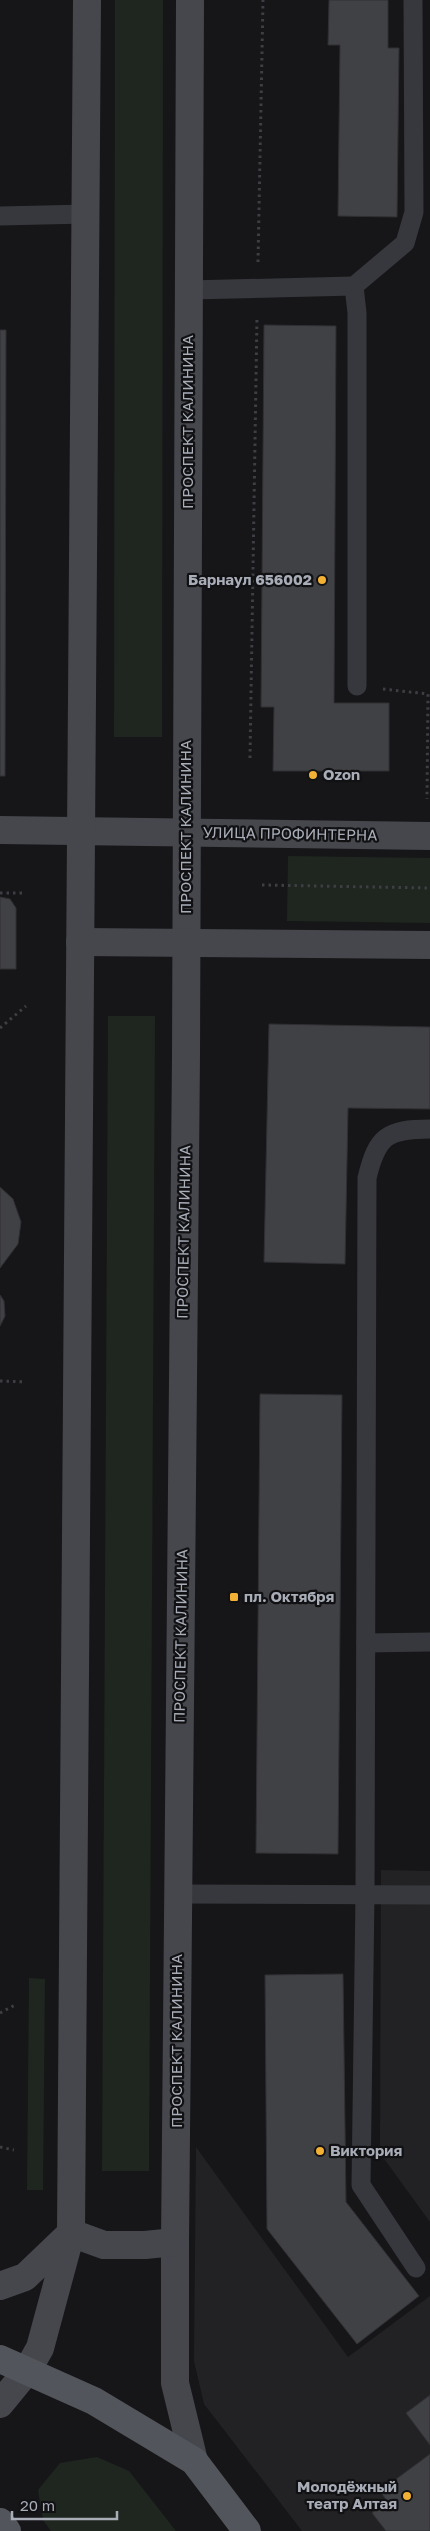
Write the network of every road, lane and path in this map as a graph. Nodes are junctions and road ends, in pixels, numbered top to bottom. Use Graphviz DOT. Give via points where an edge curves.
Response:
graph roads {
  1 [pos="87,0"];
  2 [pos="190,0"];
  3 [pos="263,0"];
  4 [pos="413,0"];
  5 [pos="86,214"];
  6 [pos="0,216"];
  7 [pos="354,286"];
  8 [pos="257,289"];
  9 [pos="189,290"];
  10 [pos="358,686"];
  11 [pos="250,758"];
  12 [pos="427,799"];
  13 [pos="0,830"];
  14 [pos="81,831"];
  15 [pos="186,833"];
  16 [pos="430,836"];
  17 [pos="262,885"];
  18 [pos="430,888"];
  19 [pos="0,893"];
  20 [pos="26,893"];
  21 [pos="80,942"];
  22 [pos="185,943"];
  23 [pos="430,945"];
  24 [pos="26,1006"];
  25 [pos="0,1028"];
  26 [pos="430,1129"];
  27 [pos="0,1381"];
  28 [pos="26,1382"];
  29 [pos="430,1642"];
  30 [pos="366,1643"];
  31 [pos="178,1894"];
  32 [pos="365,1894"];
  33 [pos="430,1894"];
  34 [pos="15,2005"];
  35 [pos="0,2013"];
  36 [pos="0,2147"];
  37 [pos="14,2150"];
  38 [pos="71,2233"];
  39 [pos="175,2242"];
  40 [pos="416,2268"];
  41 [pos="0,2286"];
  42 [pos="0,2358"];
  43 [pos="27,2371"];
  44 [pos="0,2404"];
  45 [pos="194,2461"];
  46 [pos="0,2522"];
  47 [pos="7,2531"];
  48 [pos="247,2531"];
  1 -- 5 [label="main road"];
  2 -- 9 [label="main road, ПРОСПЕКТ КАЛИНИНА"];
  3 -- 8 [label="path"];
  4 -- 7 [label="lane" via="414,212 405,243"];
  5 -- 6 [label="lane"];
  5 -- 14 [label="main road"];
  7 -- 8 [label="lane"];
  7 -- 10 [label="lane" via="357,313"];
  8 -- 9 [label="lane"];
  8 -- 11 [label="path"];
  9 -- 15 [label="main road, ПРОСПЕКТ КАЛИНИНА"];
  10 -- 12 [label="path" via="428,694"];
  13 -- 14 [label="main road, УЛИЦА ПРОФИНТЕРНА"];
  14 -- 15 [label="main road, УЛИЦА ПРОФИНТЕРНА"];
  14 -- 21 [label="main road"];
  15 -- 16 [label="main road, УЛИЦА ПРОФИНТЕРНА"];
  15 -- 22 [label="main road, ПРОСПЕКТ КАЛИНИНА"];
  17 -- 18 [label="path"];
  19 -- 20 [label="path"];
  21 -- 22 [label="main road"];
  21 -- 38 [label="main road"];
  22 -- 23 [label="main road"];
  22 -- 31 [label="main road, ПРОСПЕКТ КАЛИНИНА"];
  24 -- 25 [label="path"];
  26 -- 30 [label="lane" via="406,1129 386,1137 373,1152 367,1178"];
  27 -- 28 [label="path"];
  29 -- 30 [label="lane"];
  30 -- 32 [label="lane"];
  31 -- 32 [label="lane"];
  31 -- 39 [label="main road, ПРОСПЕКТ КАЛИНИНА"];
  32 -- 33 [label="lane"];
  32 -- 40 [label="lane" via="361,2185"];
  34 -- 35 [label="path"];
  36 -- 37 [label="path"];
  38 -- 39 [label="main road" via="104,2244"];
  38 -- 41 [label="main road" via="25,2277"];
  38 -- 43 [label="main road" via="40,2348"];
  39 -- 45 [label="main road, ПРОСПЕКТ КАЛИНИНА" via="175,2383"];
  42 -- 43 [label="main road"];
  43 -- 44 [label="main road"];
  43 -- 45 [label="main road" via="94,2401"];
  45 -- 48 [label="main road"];
  46 -- 47 [label="main road"];
}
